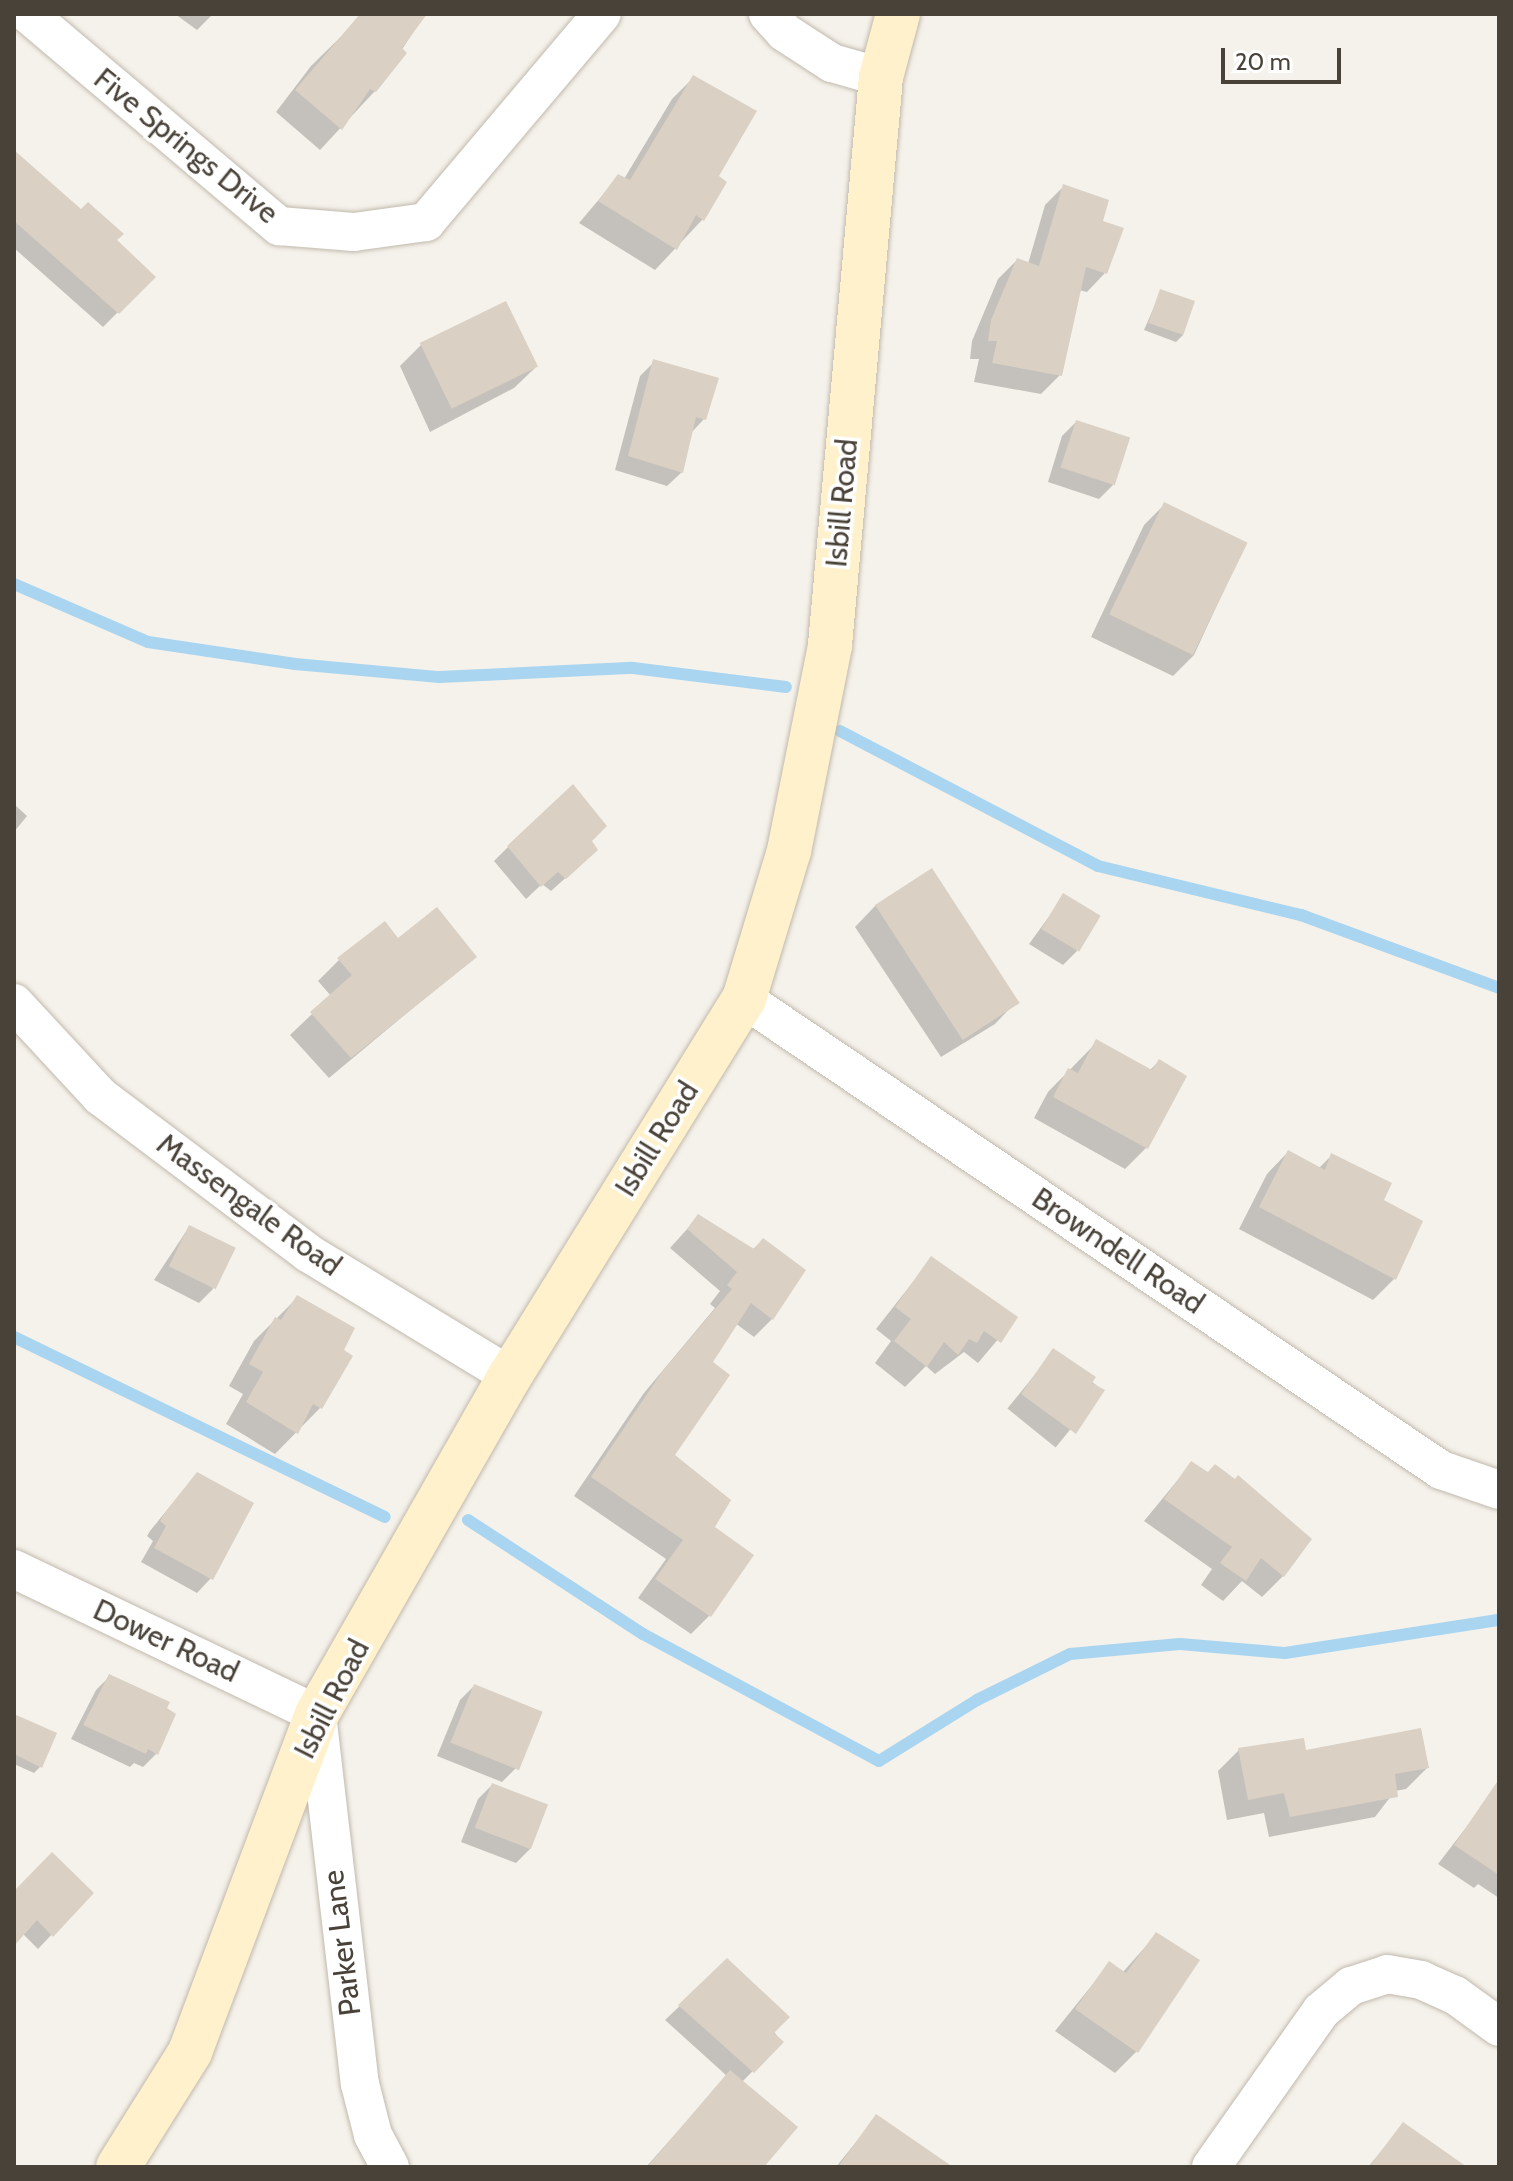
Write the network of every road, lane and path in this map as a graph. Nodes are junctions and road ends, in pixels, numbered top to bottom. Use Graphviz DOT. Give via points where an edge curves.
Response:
graph roads {
  1 [pos="28,14"];
  2 [pos="602,14"];
  3 [pos="768,14"];
  4 [pos="898,14"];
  5 [pos="881,77"];
  6 [pos="744,999"];
  7 [pos="14,1003"];
  8 [pos="510,1376"];
  9 [pos="1499,1490"];
  10 [pos="14,1569"];
  11 [pos="317,1714"];
  12 [pos="1499,2027"];
  13 [pos="118,2167"];
  14 [pos="390,2167"];
  15 [pos="1211,2167"];
  1 -- 2 [label="street, Five Springs Drive" via="279,226 354,232 426,222"];
  3 -- 5 [label="street" via="784,32 832,63"];
  4 -- 5 [label="street, Isbill Road"];
  5 -- 6 [label="street, Isbill Road" via="830,645 789,851"];
  6 -- 8 [label="street, Isbill Road"];
  6 -- 9 [label="street, Browndell Road" via="1441,1470"];
  7 -- 8 [label="street, Massengale Road" via="124,1115 308,1253"];
  8 -- 11 [label="street, Isbill Road"];
  10 -- 11 [label="street, Dower Road"];
  11 -- 13 [label="street, Isbill Road" via="190,2052"];
  11 -- 14 [label="street, Parker Lane" via="360,2084 373,2135"];
  12 -- 15 [label="street" via="1455,1995 1421,1980 1387,1974 1351,1986 1321,2011"];
}
